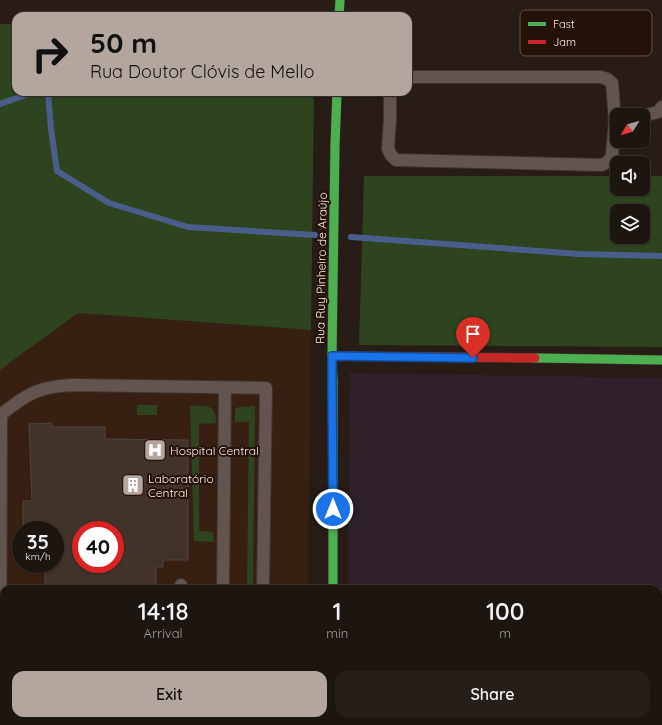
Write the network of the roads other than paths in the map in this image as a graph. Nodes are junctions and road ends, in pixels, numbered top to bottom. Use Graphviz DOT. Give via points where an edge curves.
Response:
graph roads {
  1 [pos="340,0"];
  2 [pos="339,12"];
  3 [pos="412,78"];
  4 [pos="336,96"];
  5 [pos="390,96"];
  6 [pos="662,107"];
  7 [pos="615,108"];
  8 [pos="650,114"];
  9 [pos="613,148"];
  10 [pos="332,356"];
  11 [pos="662,360"];
  12 [pos="225,388"];
  13 [pos="0,415"];
  14 [pos="1,585"];
  15 [pos="223,585"];
  16 [pos="263,585"];
  17 [pos="333,585"];
  18 [pos="0,714"];
  19 [pos="0,725"];
  1 -- 2 [label="street"];
  3 -- 7 [label="lane" via="601,77 612,83"];
  4 -- 10 [label="street, Rua Ruy Pinheiro de Araújo"];
  5 -- 9 [label="lane" via="388,149 396,160 602,165 609,161"];
  6 -- 8 [label="lane" via="658,112"];
  10 -- 11 [label="street"];
  10 -- 17 [label="street, Rua Ruy Pinheiro de Araújo"];
  12 -- 13 [label="lane" via="54,386 31,394"];
  12 -- 15 [label="lane"];
  12 -- 16 [label="lane" via="266,388"];
  13 -- 14 [label="lane"];
  18 -- 19 [label="lane"];
}
